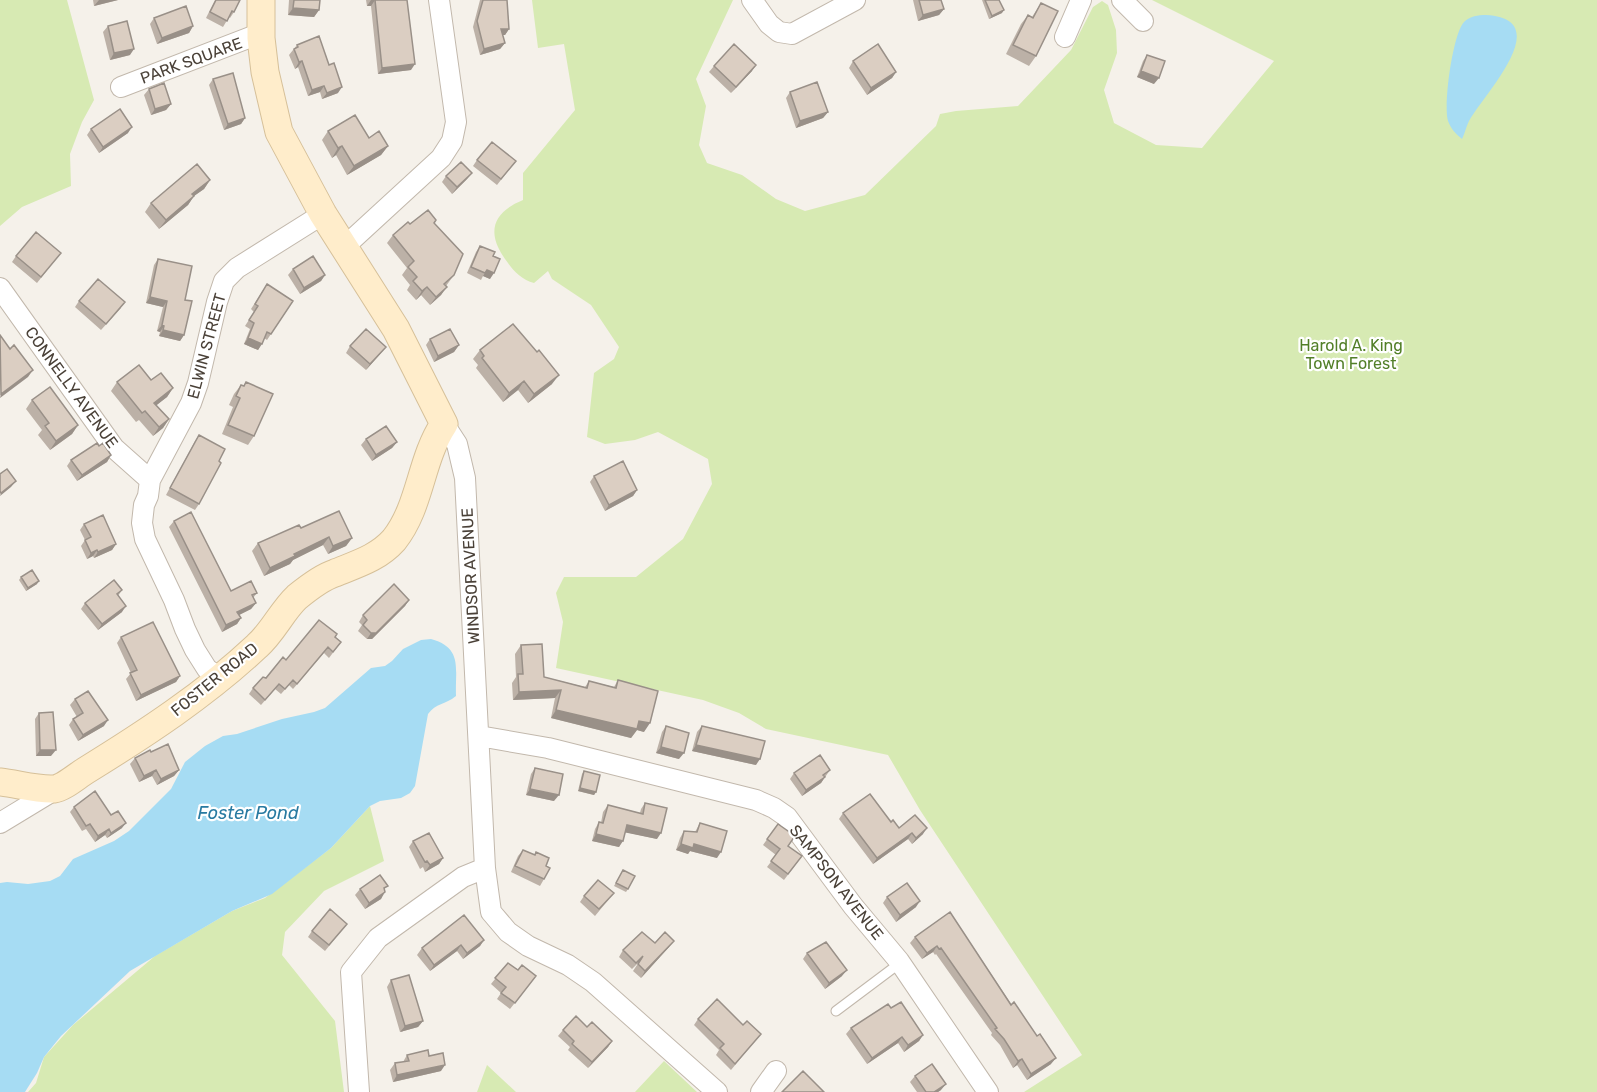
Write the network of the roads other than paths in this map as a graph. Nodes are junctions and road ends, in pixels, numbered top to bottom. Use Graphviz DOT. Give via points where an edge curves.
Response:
graph roads {
  1 [pos="261,0"];
  2 [pos="439,0"];
  3 [pos="752,0"];
  4 [pos="855,0"];
  5 [pos="1081,0"];
  6 [pos="1122,0"];
  7 [pos="1143,21"];
  8 [pos="261,33"];
  9 [pos="1065,37"];
  10 [pos="121,87"];
  11 [pos="323,214"];
  12 [pos="343,248"];
  13 [pos="0,288"];
  14 [pos="444,424"];
  15 [pos="150,480"];
  16 [pos="220,678"];
  17 [pos="479,736"];
  18 [pos="0,782"];
  19 [pos="56,789"];
  20 [pos="0,824"];
  21 [pos="485,868"];
  22 [pos="900,963"];
  23 [pos="836,1011"];
  24 [pos="776,1071"];
  25 [pos="358,1092"];
  26 [pos="717,1092"];
  27 [pos="761,1092"];
  28 [pos="988,1092"];
  1 -- 8 [label="street, WINDSOR AVENUE"];
  2 -- 12 [label="street" via="456,122 452,141 441,158"];
  3 -- 4 [label="street" via="778,32 792,34"];
  5 -- 9 [label="street"];
  6 -- 7 [label="street"];
  8 -- 10 [label="street, PARK SQUARE"];
  8 -- 11 [label="street, WINDSOR AVENUE" via="265,72 279,132"];
  11 -- 12 [label="street, WINDSOR AVENUE"];
  11 -- 15 [label="street, ELWIN STREET" via="237,268 224,281 191,403"];
  12 -- 14 [label="street, WINDSOR AVENUE" via="396,329"];
  13 -- 15 [label="street, CONNELLY AVENUE" via="114,448"];
  14 -- 16 [label="street, FOSTER ROAD" via="395,538 377,555 333,573 298,597 260,644"];
  14 -- 17 [label="street, WINDSOR AVENUE" via="464,464"];
  15 -- 16 [label="street, ELWIN STREET" via="142,522 146,539 195,650 207,669"];
  16 -- 19 [label="street, FOSTER ROAD"];
  17 -- 21 [label="street, WINDSOR AVENUE"];
  17 -- 22 [label="street, SAMPSON AVENUE" via="548,748 774,807 787,817"];
  18 -- 19 [label="street"];
  19 -- 20 [label="street"];
  21 -- 25 [label="street" via="463,877 378,938 351,972"];
  21 -- 26 [label="street, WINDSOR AVENUE" via="491,912 508,932 593,982"];
  22 -- 23 [label="lane"];
  22 -- 28 [label="street, SAMPSON AVENUE"];
  24 -- 27 [label="street"];
}
